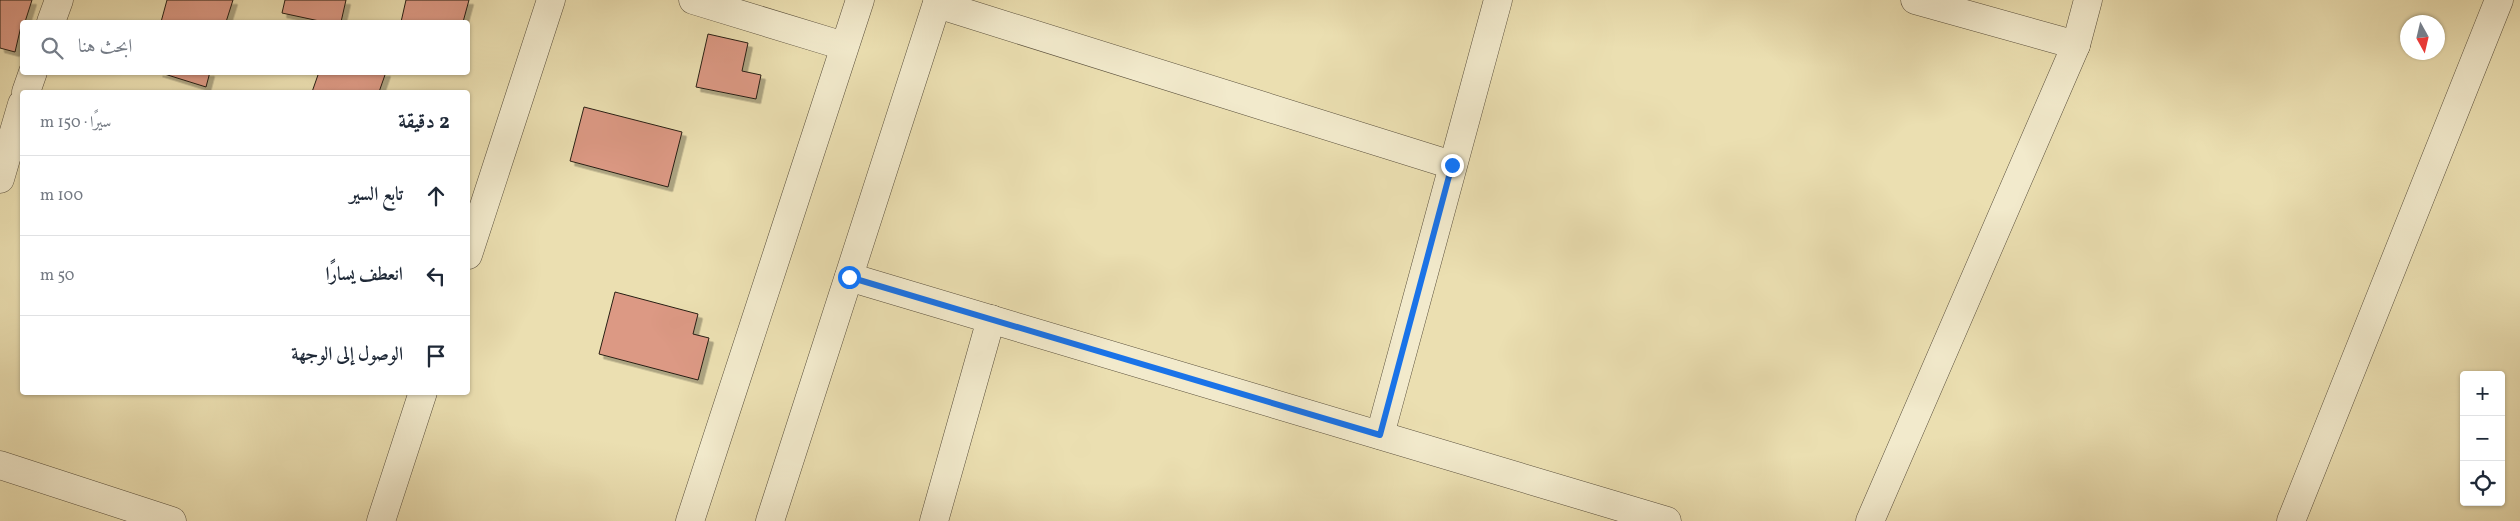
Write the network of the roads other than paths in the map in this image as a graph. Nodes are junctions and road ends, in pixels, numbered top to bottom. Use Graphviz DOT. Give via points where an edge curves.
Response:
graph roads {
  1 [pos="60,0"];
  2 [pos="551,0"];
  3 [pos="694,0"];
  4 [pos="860,0"];
  5 [pos="1498,0"];
  6 [pos="1915,0"];
  7 [pos="2088,0"];
  8 [pos="2499,0"];
  9 [pos="938,2"];
  10 [pos="52,20"];
  11 [pos="2076,45"];
  12 [pos="844,46"];
  13 [pos="32,75"];
  14 [pos="27,90"];
  15 [pos="20,111"];
  16 [pos="1452,165"];
  17 [pos="0,180"];
  18 [pos="470,245"];
  19 [pos="849,277"];
  20 [pos="991,319"];
  21 [pos="422,395"];
  22 [pos="1380,435"];
  23 [pos="0,465"];
  24 [pos="136,516"];
  25 [pos="172,521"];
  26 [pos="381,521"];
  27 [pos="690,521"];
  28 [pos="770,521"];
  29 [pos="934,521"];
  30 [pos="1667,521"];
  31 [pos="1870,521"];
  32 [pos="2290,521"];
  1 -- 10 [label="street"];
  2 -- 18 [label="street"];
  3 -- 12 [label="street"];
  4 -- 12 [label="street"];
  5 -- 16 [label="street"];
  6 -- 11 [label="street"];
  7 -- 11 [label="street"];
  8 -- 32 [label="street"];
  9 -- 16 [label="street"];
  9 -- 19 [label="street"];
  11 -- 31 [label="street"];
  12 -- 27 [label="street"];
  13 -- 14 [label="street"];
  15 -- 17 [label="street"];
  16 -- 22 [label="street"];
  19 -- 20 [label="street"];
  19 -- 28 [label="street"];
  20 -- 22 [label="street"];
  20 -- 29 [label="street"];
  21 -- 26 [label="street"];
  22 -- 30 [label="street"];
  23 -- 24 [label="street"];
  24 -- 25 [label="street"];
}
